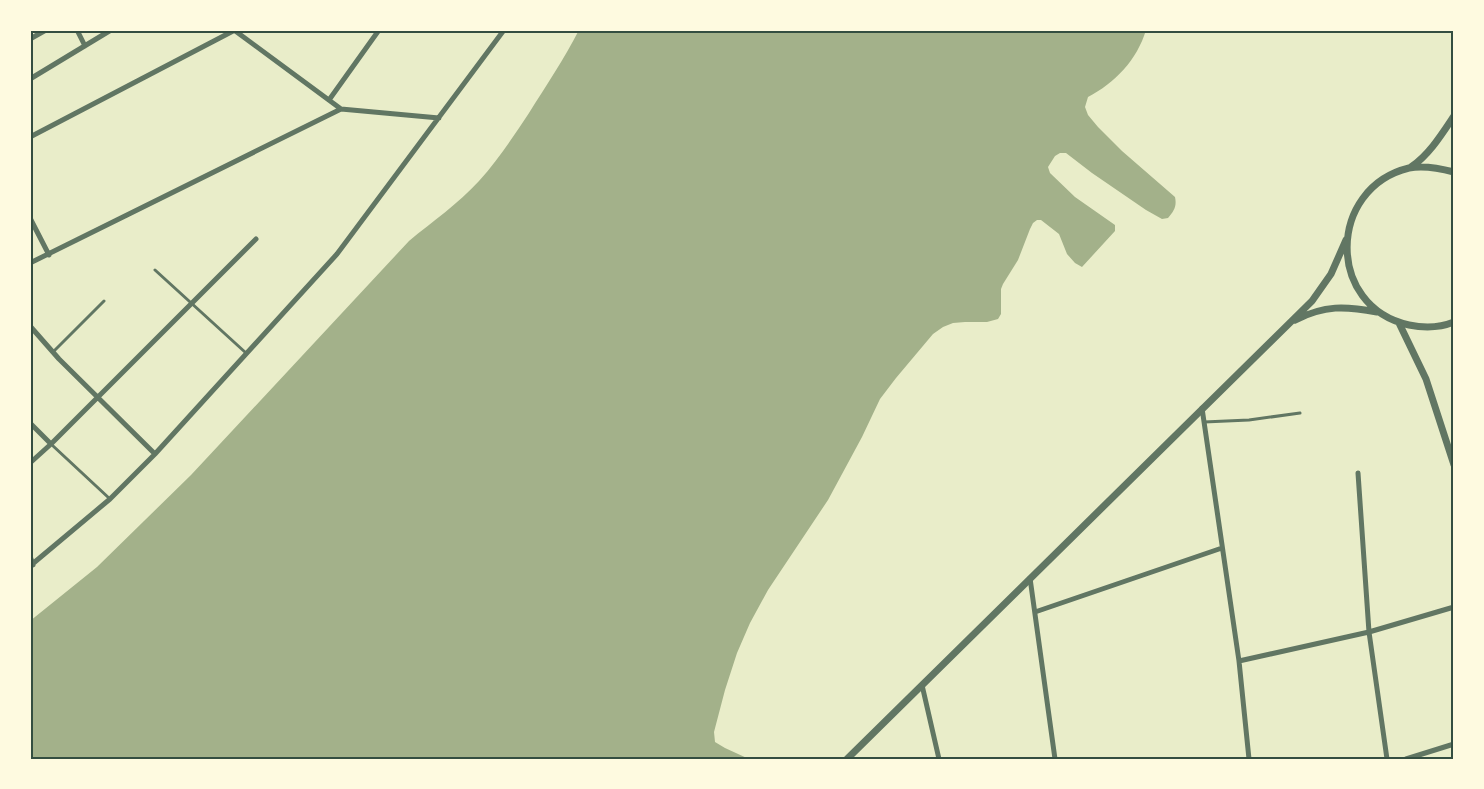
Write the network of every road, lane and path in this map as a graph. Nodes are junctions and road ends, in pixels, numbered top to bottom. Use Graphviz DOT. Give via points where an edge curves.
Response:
graph roads {
  1 [pos="46,30"];
  2 [pos="77,30"];
  3 [pos="111,30"];
  4 [pos="234,30"];
  5 [pos="379,30"];
  6 [pos="504,30"];
  7 [pos="30,39"];
  8 [pos="85,46"];
  9 [pos="30,79"];
  10 [pos="329,100"];
  11 [pos="341,109"];
  12 [pos="1454,116"];
  13 [pos="438,118"];
  14 [pos="30,137"];
  15 [pos="1409,168"];
  16 [pos="1454,172"];
  17 [pos="30,218"];
  18 [pos="256,239"];
  19 [pos="1346,240"];
  20 [pos="49,255"];
  21 [pos="30,263"];
  22 [pos="155,270"];
  23 [pos="104,301"];
  24 [pos="192,304"];
  25 [pos="1379,312"];
  26 [pos="1399,322"];
  27 [pos="1454,322"];
  28 [pos="1287,324"];
  29 [pos="30,326"];
  30 [pos="53,352"];
  31 [pos="246,353"];
  32 [pos="99,397"];
  33 [pos="1202,408"];
  34 [pos="1300,413"];
  35 [pos="1204,422"];
  36 [pos="30,423"];
  37 [pos="51,444"];
  38 [pos="155,454"];
  39 [pos="30,463"];
  40 [pos="1454,465"];
  41 [pos="1358,472"];
  42 [pos="110,499"];
  43 [pos="1222,548"];
  44 [pos="30,556"];
  45 [pos="32,565"];
  46 [pos="1030,578"];
  47 [pos="1454,607"];
  48 [pos="1035,612"];
  49 [pos="1369,632"];
  50 [pos="1239,660"];
  51 [pos="922,685"];
  52 [pos="1454,744"];
  53 [pos="847,759"];
  54 [pos="939,759"];
  55 [pos="1055,759"];
  56 [pos="1249,759"];
  57 [pos="1387,759"];
  58 [pos="1406,759"];
  1 -- 7 [label="street"];
  2 -- 8 [label="street"];
  3 -- 8 [label="street"];
  4 -- 10 [label="street"];
  4 -- 14 [label="street"];
  5 -- 10 [label="street"];
  6 -- 13 [label="street"];
  8 -- 9 [label="street"];
  10 -- 11 [label="street"];
  11 -- 13 [label="street"];
  11 -- 20 [label="street"];
  12 -- 15 [label="street" via="1431,148"];
  13 -- 31 [label="street" via="337,254"];
  15 -- 16 [label="street" via="1433,167"];
  15 -- 19 [label="street" via="1368,191 1354,211"];
  17 -- 20 [label="street"];
  18 -- 24 [label="street"];
  19 -- 25 [label="street" via="1353,281"];
  19 -- 28 [label="street" via="1331,274 1312,301"];
  20 -- 21 [label="street"];
  22 -- 24 [label="lane"];
  23 -- 30 [label="lane"];
  24 -- 31 [label="lane"];
  24 -- 32 [label="street"];
  25 -- 26 [label="street"];
  25 -- 28 [label="street" via="1328,308"];
  26 -- 27 [label="street" via="1422,327"];
  26 -- 40 [label="street" via="1426,379"];
  28 -- 33 [label="street"];
  29 -- 30 [label="street"];
  30 -- 32 [label="street"];
  31 -- 38 [label="street"];
  32 -- 37 [label="street"];
  32 -- 38 [label="street"];
  33 -- 35 [label="street"];
  33 -- 46 [label="street"];
  34 -- 35 [label="lane"];
  35 -- 43 [label="street"];
  36 -- 37 [label="street"];
  37 -- 39 [label="street"];
  37 -- 42 [label="lane"];
  38 -- 42 [label="street"];
  41 -- 49 [label="street"];
  42 -- 45 [label="street"];
  43 -- 48 [label="street"];
  43 -- 50 [label="street"];
  44 -- 45 [label="street"];
  46 -- 48 [label="street"];
  46 -- 51 [label="street"];
  47 -- 49 [label="street"];
  48 -- 55 [label="street"];
  49 -- 50 [label="street"];
  49 -- 57 [label="street"];
  50 -- 56 [label="street"];
  51 -- 53 [label="street"];
  51 -- 54 [label="street"];
  52 -- 58 [label="street"];
}
